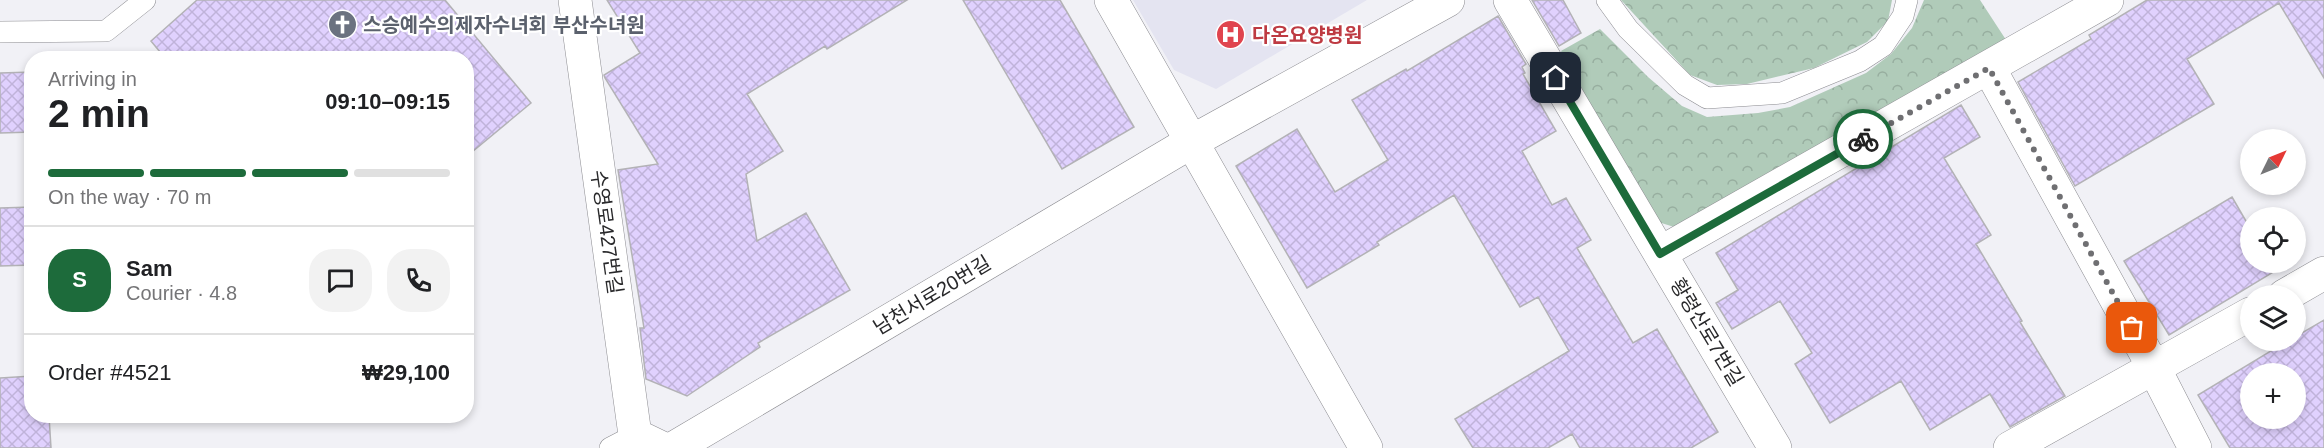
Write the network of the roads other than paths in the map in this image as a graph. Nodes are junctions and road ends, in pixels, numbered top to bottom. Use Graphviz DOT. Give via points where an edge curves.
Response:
graph roads {
  1 [pos="145,0"];
  2 [pos="575,0"];
  3 [pos="1111,0"];
  4 [pos="1448,0"];
  5 [pos="1510,0"];
  6 [pos="1607,0"];
  7 [pos="1906,0"];
  8 [pos="2108,0"];
  9 [pos="0,32"];
  10 [pos="1989,68"];
  11 [pos="1191,142"];
  12 [pos="1660,254"];
  13 [pos="2324,273"];
  14 [pos="2303,285"];
  15 [pos="2240,320"];
  16 [pos="2154,368"];
  17 [pos="636,444"];
  18 [pos="1773,447"];
  19 [pos="674,448"];
  20 [pos="1366,448"];
  21 [pos="2010,448"];
  22 [pos="2196,448"];
  1 -- 9 [label="lane" via="106,30"];
  2 -- 17 [label="street, 수영로427번길"];
  3 -- 11 [label="street"];
  4 -- 11 [label="street, 남천서로20번길"];
  5 -- 12 [label="street, 황령산로7번길"];
  6 -- 7 [label="lane" via="1628,29 1685,85 1707,98 1782,93 1860,61 1883,46 1903,16"];
  8 -- 10 [label="street"];
  10 -- 12 [label="street"];
  10 -- 16 [label="street"];
  11 -- 19 [label="street, 남천서로20번길"];
  11 -- 20 [label="street"];
  12 -- 18 [label="street, 황령산로7번길"];
  13 -- 14 [label="street"];
  15 -- 16 [label="street"];
  16 -- 21 [label="street"];
  16 -- 22 [label="street"];
}
